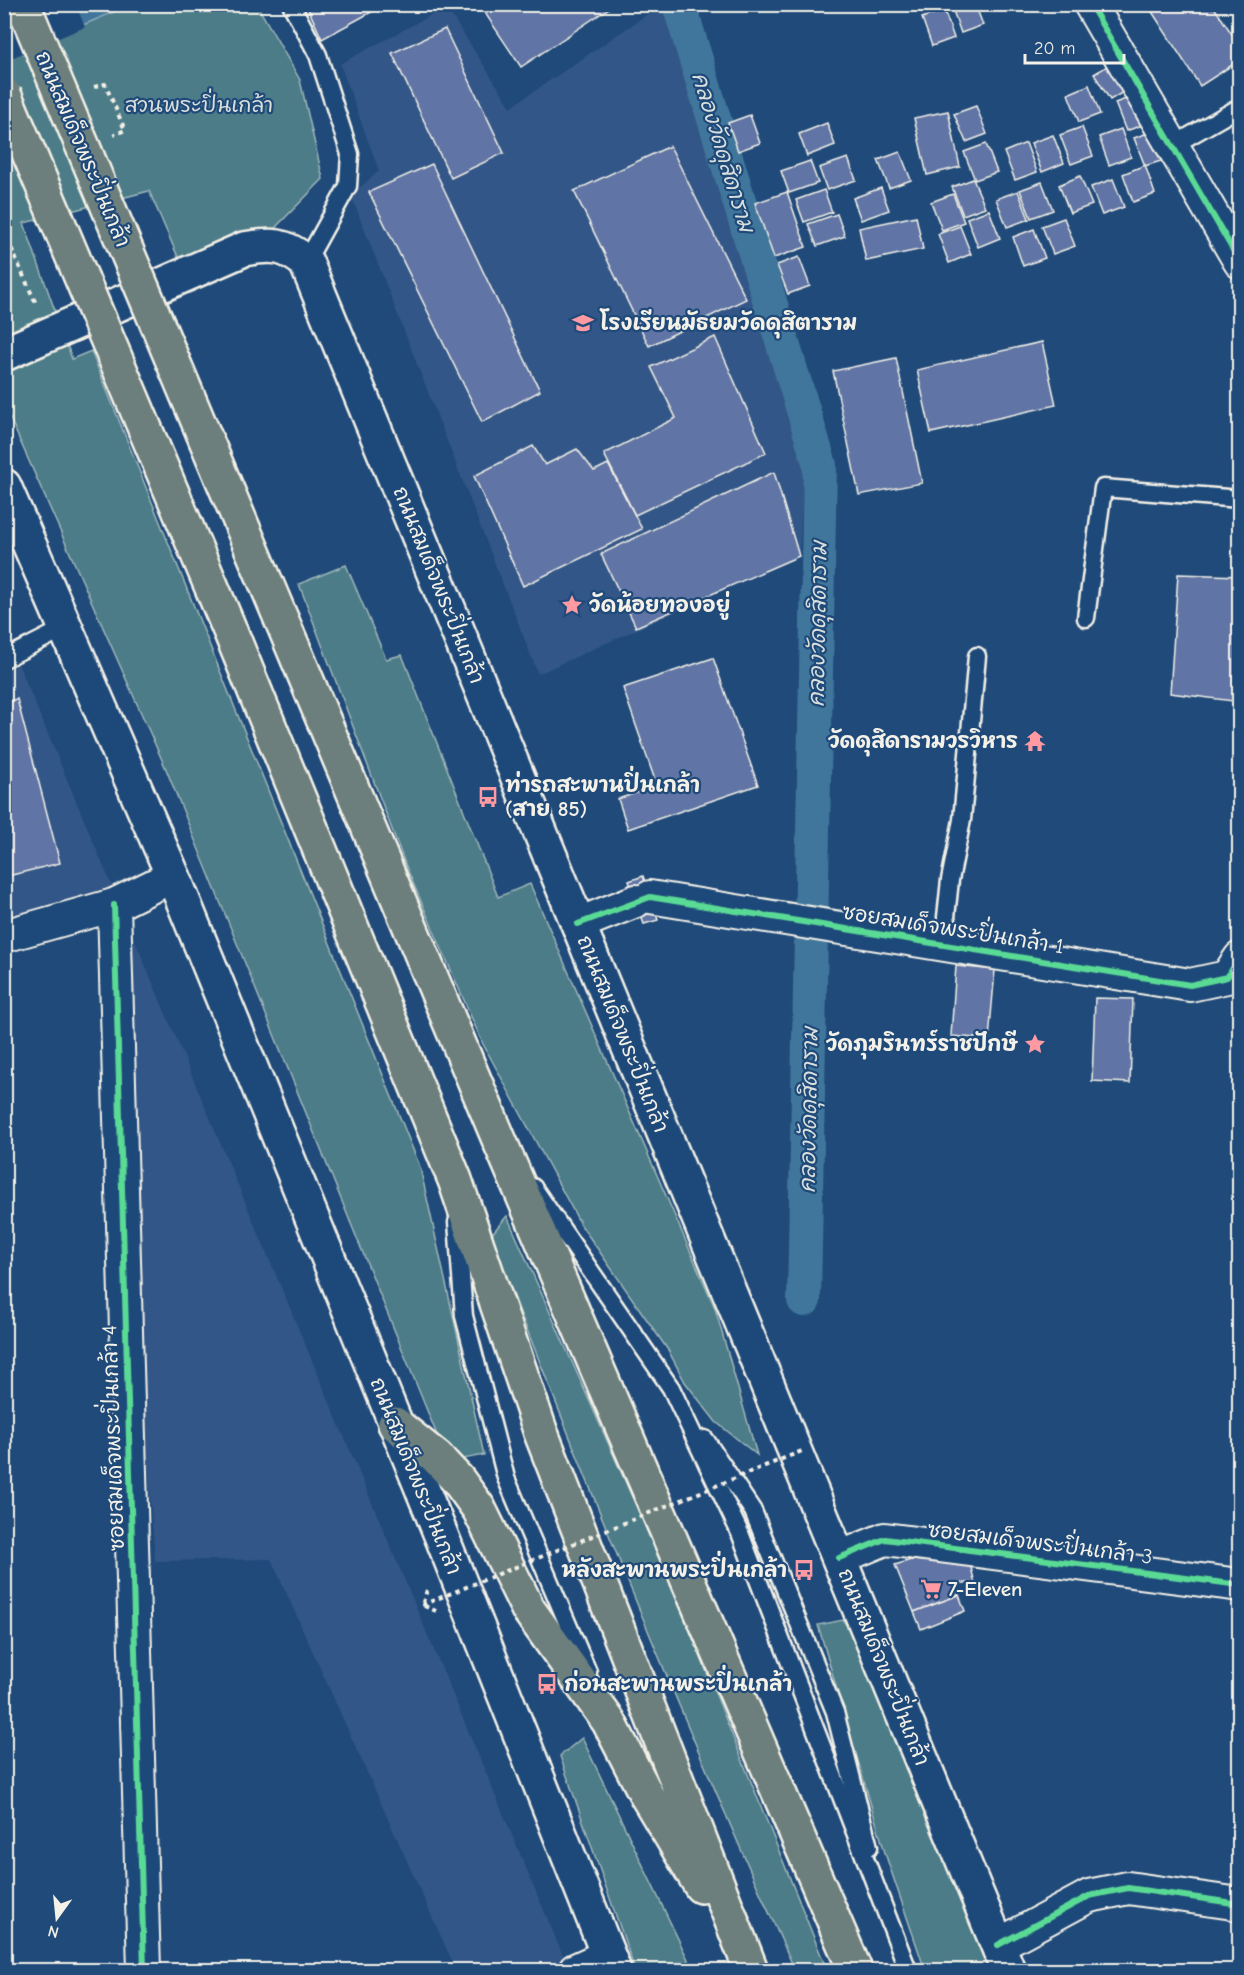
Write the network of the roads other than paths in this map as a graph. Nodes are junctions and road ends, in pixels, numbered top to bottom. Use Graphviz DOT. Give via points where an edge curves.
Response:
graph roads {
  1 [pos="23,4"];
  2 [pos="291,4"];
  3 [pos="1090,4"];
  4 [pos="4,94"];
  5 [pos="1239,107"];
  6 [pos="1172,146"];
  7 [pos="306,262"];
  8 [pos="1239,262"];
  9 [pos="4,354"];
  10 [pos="4,486"];
  11 [pos="1239,499"];
  12 [pos="1086,618"];
  13 [pos="67,627"];
  14 [pos="977,656"];
  15 [pos="4,660"];
  16 [pos="173,876"];
  17 [pos="114,905"];
  18 [pos="578,924"];
  19 [pos="4,936"];
  20 [pos="953,947"];
  21 [pos="1239,958"];
  22 [pos="498,1137"];
  23 [pos="454,1180"];
  24 [pos="671,1388"];
  25 [pos="395,1424"];
  26 [pos="839,1558"];
  27 [pos="1239,1585"];
  28 [pos="609,1722"];
  29 [pos="1239,1904"];
  30 [pos="886,1918"];
  31 [pos="1003,1958"];
  32 [pos="611,1963"];
  33 [pos="750,1969"];
  34 [pos="144,1971"];
  35 [pos="575,1971"];
  36 [pos="855,1971"];
  37 [pos="908,1971"];
  1 -- 22 [label="main road, ถนนสมเด็จพระปิ่นเกล้า, bridge"];
  2 -- 7 [label="lane" via="318,55 350,154 348,186"];
  3 -- 6 [label="street"];
  4 -- 23 [label="main road, bridge" via="234,640"];
  5 -- 6 [label="lane"];
  6 -- 8 [label="street"];
  7 -- 9 [label="main road" via="291,250 268,245 244,249"];
  7 -- 18 [label="main road, ถนนสมเด็จพระปิ่นเกล้า"];
  10 -- 13 [label="main road, ถนนสมเด็จพระปิ่นเกล้า"];
  11 -- 12 [label="lane" via="1103,488"];
  13 -- 15 [label="lane"];
  13 -- 16 [label="main road, ถนนสมเด็จพระปิ่นเกล้า"];
  14 -- 20 [label="lane" via="963,820 946,917"];
  16 -- 17 [label="street"];
  16 -- 25 [label="main road, ถนนสมเด็จพระปิ่นเกล้า"];
  17 -- 19 [label="street"];
  17 -- 34 [label="street, ซอยสมเด็จพระปิ่นเกล้า 4"];
  18 -- 20 [label="street, ซอยสมเด็จพระปิ่นเกล้า 1" via="643,899"];
  18 -- 26 [label="main road, ถนนสมเด็จพระปิ่นเกล้า"];
  20 -- 21 [label="street, ซอยสมเด็จพระปิ่นเกล้า 1" via="1190,985 1227,978"];
  22 -- 24 [label="lane"];
  22 -- 36 [label="main road, ถนนสมเด็จพระปิ่นเกล้า"];
  23 -- 28 [label="lane" via="464,1316 506,1478"];
  23 -- 33 [label="main road" via="542,1433"];
  24 -- 30 [label="lane" via="740,1533"];
  24 -- 30 [label="lane" via="753,1511 835,1712"];
  25 -- 28 [label="main road" via="436,1457 479,1509 528,1609"];
  25 -- 32 [label="main road, ถนนสมเด็จพระปิ่นเกล้า"];
  26 -- 27 [label="street, ซอยสมเด็จพระปิ่นเกล้า 3" via="885,1539"];
  26 -- 31 [label="main road, ถนนสมเด็จพระปิ่นเกล้า"];
  28 -- 33 [label="main road" via="647,1796"];
  29 -- 31 [label="street" via="1128,1888 1089,1896"];
  30 -- 37 [label="lane"];
  32 -- 35 [label="street"];
}
